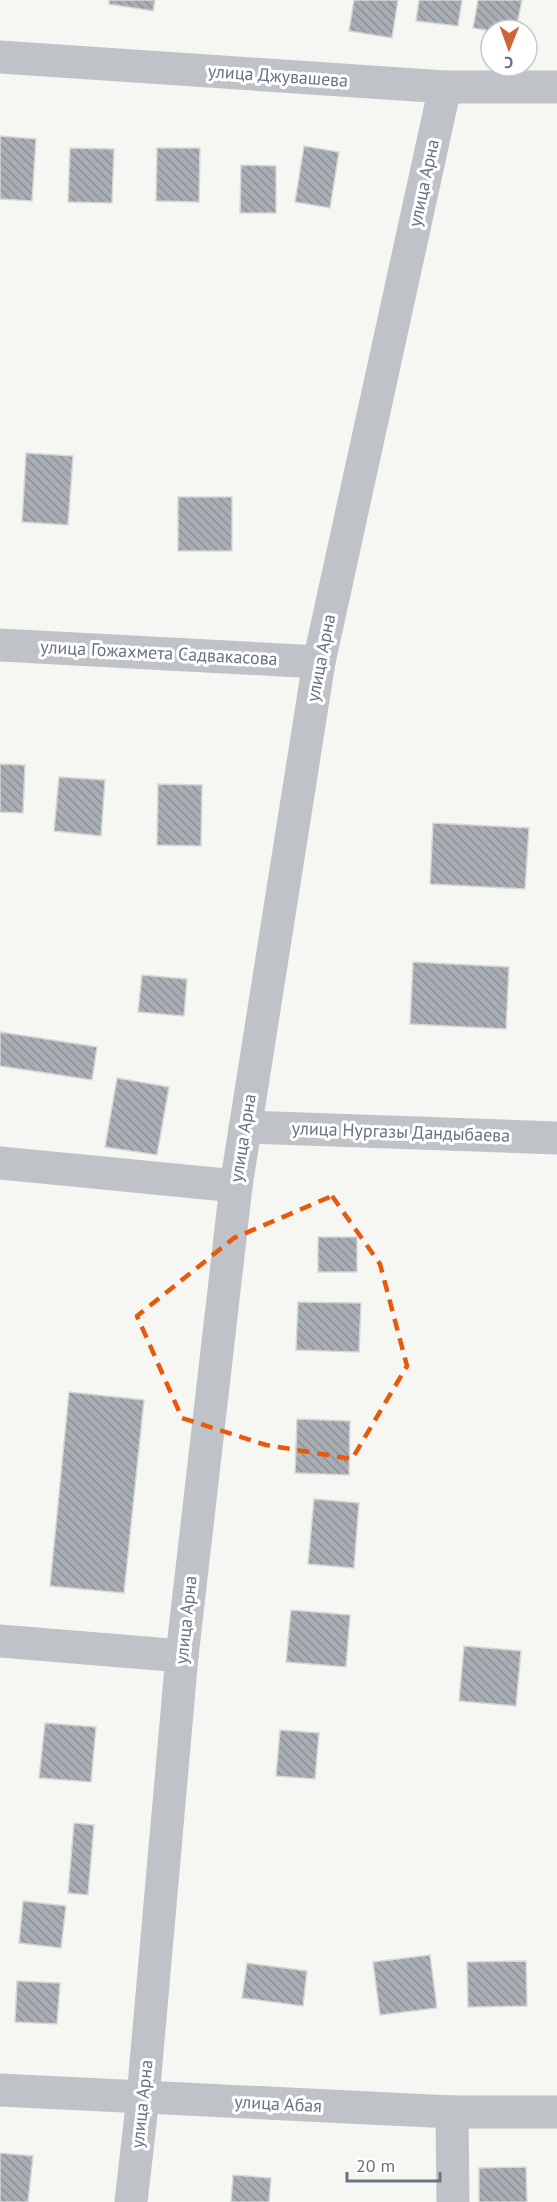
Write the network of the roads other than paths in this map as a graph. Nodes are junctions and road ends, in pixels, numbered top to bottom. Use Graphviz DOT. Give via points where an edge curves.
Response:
graph roads {
  1 [pos="0,57"];
  2 [pos="445,87"];
  3 [pos="557,87"];
  4 [pos="0,645"];
  5 [pos="319,662"];
  6 [pos="245,1127"];
  7 [pos="557,1138"];
  8 [pos="0,1163"];
  9 [pos="236,1186"];
  10 [pos="0,1641"];
  11 [pos="182,1656"];
  12 [pos="0,2090"];
  13 [pos="143,2097"];
  14 [pos="452,2112"];
  15 [pos="557,2112"];
  16 [pos="130,2202"];
  17 [pos="453,2202"];
  1 -- 2 [label="street, улица Джувашева"];
  2 -- 3 [label="street, улица Джувашева"];
  2 -- 5 [label="street, улица Арна"];
  4 -- 5 [label="street, улица Гожахмета Садвакасова"];
  5 -- 6 [label="street, улица Арна"];
  6 -- 7 [label="street, улица Нургазы Дандыбаева"];
  6 -- 9 [label="street, улица Арна"];
  8 -- 9 [label="street"];
  9 -- 11 [label="street, улица Арна"];
  10 -- 11 [label="street"];
  11 -- 13 [label="street, улица Арна"];
  12 -- 13 [label="street, улица Абая"];
  13 -- 14 [label="street, улица Абая"];
  13 -- 16 [label="street, улица Арна"];
  14 -- 15 [label="street, улица Абая"];
  14 -- 17 [label="street"];
}
